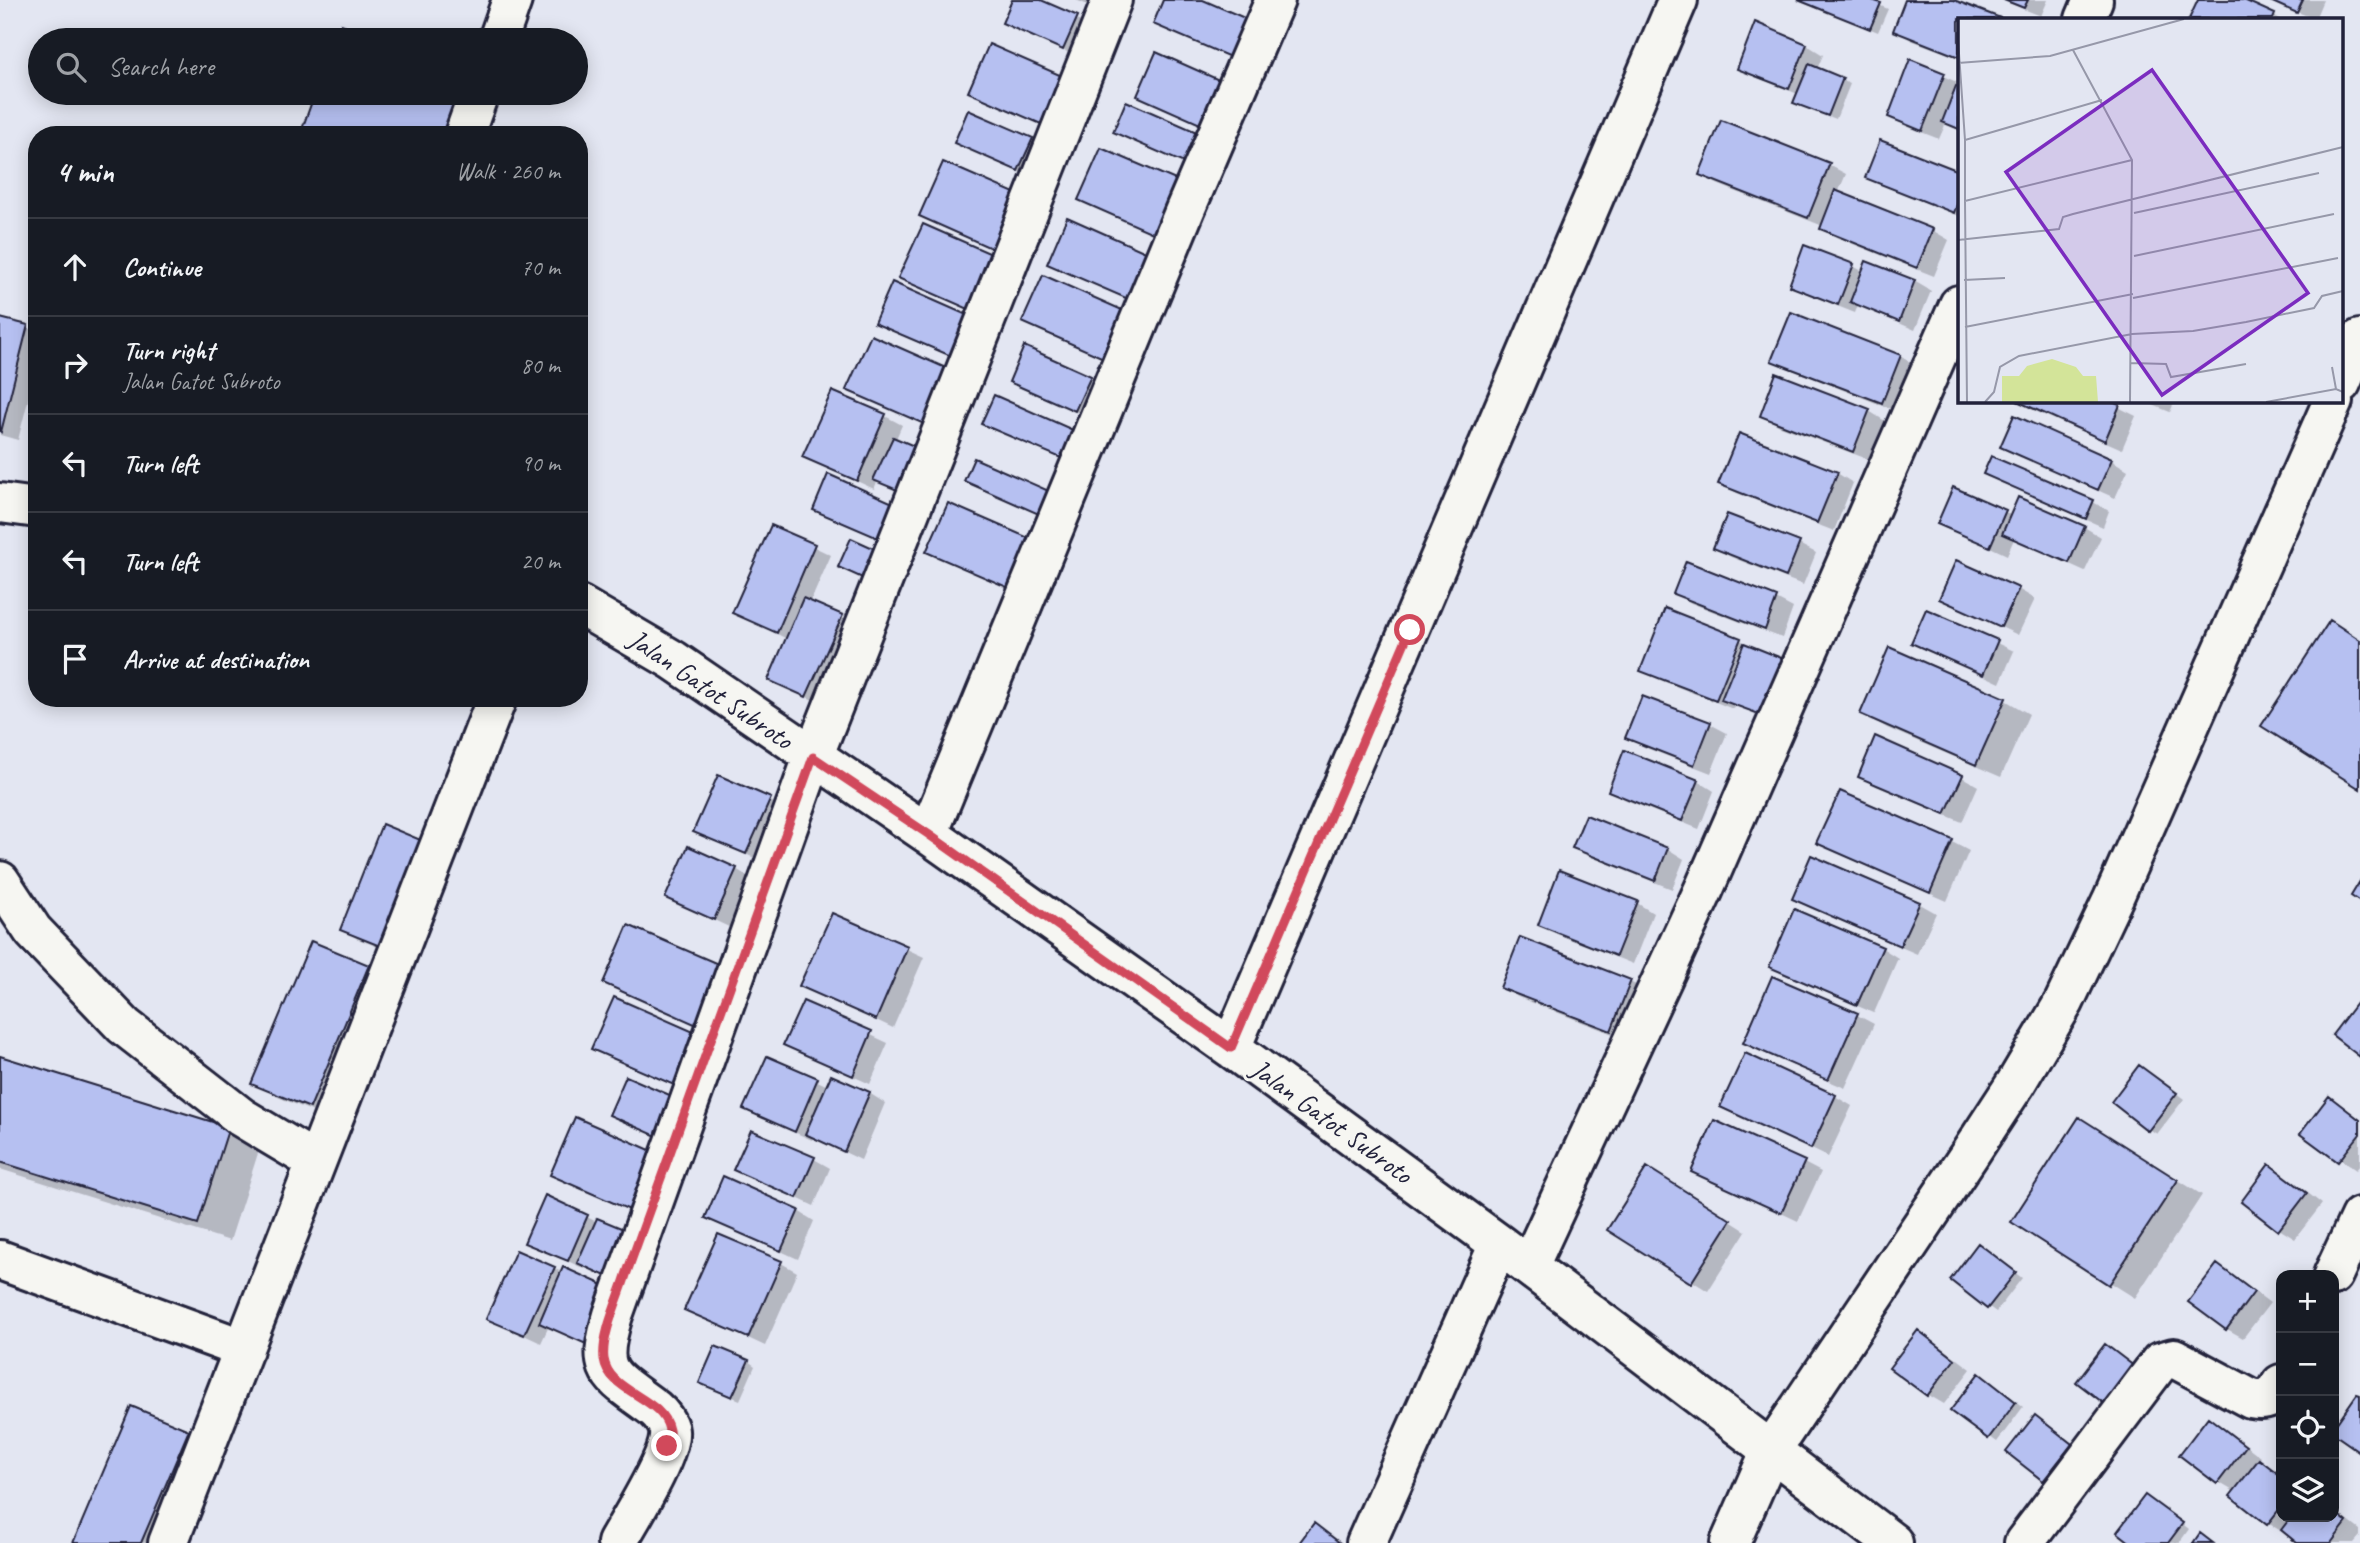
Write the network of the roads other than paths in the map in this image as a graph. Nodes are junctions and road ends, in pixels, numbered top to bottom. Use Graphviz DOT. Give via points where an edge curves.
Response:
graph roads {
  1 [pos="512,0"];
  2 [pos="1112,0"];
  3 [pos="1275,0"];
  4 [pos="1678,0"];
  5 [pos="2093,0"];
  6 [pos="2085,18"];
  7 [pos="502,28"];
  8 [pos="475,105"];
  9 [pos="467,126"];
  10 [pos="1958,307"];
  11 [pos="2360,339"];
  12 [pos="2342,381"];
  13 [pos="2333,402"];
  14 [pos="0,503"];
  15 [pos="28,507"];
  16 [pos="588,610"];
  17 [pos="493,707"];
  18 [pos="813,757"];
  19 [pos="928,834"];
  20 [pos="0,881"];
  21 [pos="1231,1048"];
  22 [pos="316,1162"];
  23 [pos="2360,1217"];
  24 [pos="1514,1255"];
  25 [pos="0,1261"];
  26 [pos="2335,1270"];
  27 [pos="244,1349"];
  28 [pos="2276,1392"];
  29 [pos="1770,1452"];
  30 [pos="168,1543"];
  31 [pos="617,1543"];
  32 [pos="1366,1543"];
  33 [pos="1730,1543"];
  34 [pos="1894,1543"];
  35 [pos="2024,1543"];
  1 -- 7 [label="street"];
  2 -- 18 [label="street"];
  3 -- 19 [label="street"];
  4 -- 21 [label="street"];
  5 -- 6 [label="street"];
  8 -- 9 [label="street"];
  10 -- 24 [label="street" via="1704,889"];
  11 -- 12 [label="street"];
  13 -- 29 [label="street" via="2064,1002 1969,1155"];
  14 -- 15 [label="street"];
  16 -- 18 [label="street, Jalan Gatot Subroto" via="673,660"];
  17 -- 22 [label="street"];
  18 -- 19 [label="street, Jalan Gatot Subroto"];
  18 -- 31 [label="street" via="605,1342 609,1373 661,1414 669,1430 658,1467"];
  19 -- 21 [label="street, Jalan Gatot Subroto"];
  20 -- 22 [label="street" via="33,931 124,1026 241,1117"];
  21 -- 24 [label="street, Jalan Gatot Subroto"];
  22 -- 27 [label="street"];
  23 -- 26 [label="street"];
  24 -- 29 [label="street, Jalan Gatot Subroto"];
  24 -- 32 [label="street"];
  25 -- 27 [label="street"];
  27 -- 30 [label="street"];
  28 -- 35 [label="street" via="2264,1402 2251,1399 2174,1359 2160,1363"];
  29 -- 33 [label="street"];
  29 -- 34 [label="street, Jalan Gatot Subroto"];
}
